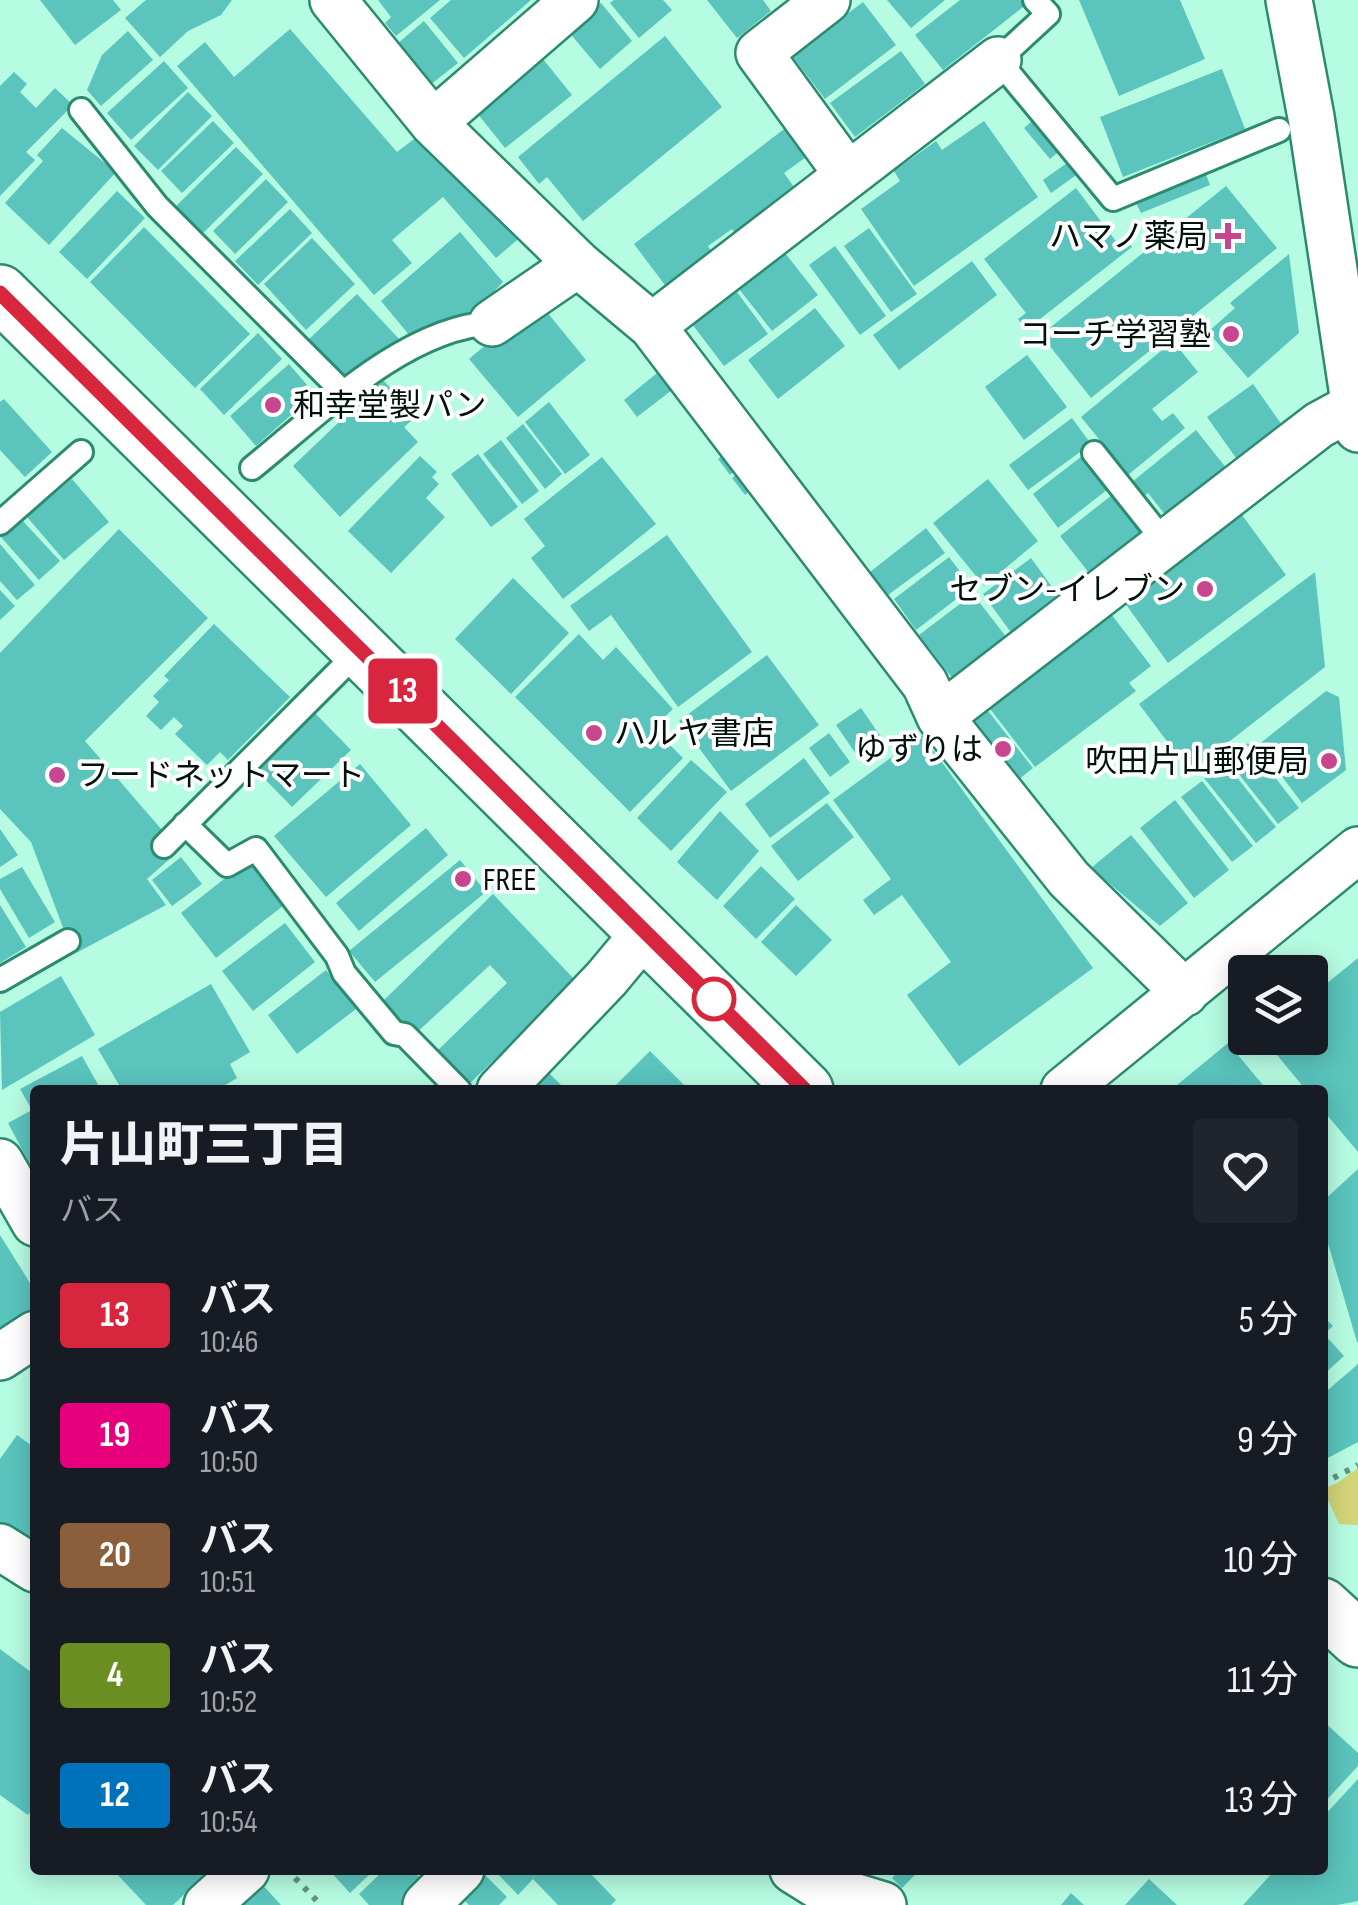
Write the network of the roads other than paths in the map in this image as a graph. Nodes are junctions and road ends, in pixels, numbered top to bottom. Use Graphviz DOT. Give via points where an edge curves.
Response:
graph roads {
  1 [pos="334,0"];
  2 [pos="575,0"];
  3 [pos="827,0"];
  4 [pos="1035,0"];
  5 [pos="1289,0"];
  6 [pos="998,60"];
  7 [pos="80,110"];
  8 [pos="432,123"];
  9 [pos="1279,130"];
  10 [pos="848,175"];
  11 [pos="578,264"];
  12 [pos="0,293"];
  13 [pos="492,324"];
  14 [pos="652,326"];
  15 [pos="345,394"];
  16 [pos="1356,417"];
  17 [pos="81,452"];
  18 [pos="1094,453"];
  19 [pos="252,468"];
  20 [pos="0,524"];
  21 [pos="1166,545"];
  22 [pos="361,649"];
  23 [pos="940,716"];
  24 [pos="185,824"];
  25 [pos="164,846"];
  26 [pos="1358,850"];
  27 [pos="646,931"];
  28 [pos="68,941"];
  29 [pos="0,980"];
  30 [pos="1185,993"];
  31 [pos="454,1085"];
  32 [pos="505,1085"];
  33 [pos="800,1085"];
  34 [pos="1070,1085"];
  35 [pos="0,1162"];
  36 [pos="30,1213"];
  37 [pos="30,1337"];
  38 [pos="0,1357"];
  39 [pos="0,1547"];
  40 [pos="30,1565"];
  41 [pos="1328,1612"];
  42 [pos="1358,1639"];
  43 [pos="240,1875"];
  44 [pos="456,1875"];
  45 [pos="801,1875"];
  46 [pos="869,1903"];
  47 [pos="207,1905"];
  48 [pos="426,1905"];
  1 -- 8 [label="street"];
  2 -- 8 [label="street"];
  3 -- 10 [label="street" via="759,53"];
  4 -- 6 [label="lane" via="1048,14"];
  5 -- 16 [label="street"];
  6 -- 9 [label="lane" via="1114,200"];
  6 -- 10 [label="street"];
  7 -- 15 [label="lane" via="157,206"];
  8 -- 11 [label="street"];
  10 -- 14 [label="street"];
  11 -- 13 [label="street"];
  11 -- 14 [label="street"];
  12 -- 22 [label="main road"];
  13 -- 15 [label="lane" via="464,325 392,358"];
  14 -- 23 [label="street" via="925,684"];
  15 -- 19 [label="lane"];
  16 -- 21 [label="street" via="1319,426"];
  17 -- 20 [label="lane"];
  18 -- 21 [label="lane"];
  21 -- 23 [label="street"];
  22 -- 24 [label="lane"];
  22 -- 27 [label="main road"];
  23 -- 30 [label="street" via="1068,879"];
  24 -- 25 [label="lane"];
  24 -- 31 [label="lane" via="228,866 256,848 394,1033 405,1035"];
  26 -- 30 [label="street"];
  27 -- 32 [label="street"];
  27 -- 33 [label="main road"];
  28 -- 29 [label="lane"];
  30 -- 34 [label="street"];
  35 -- 36 [label="street"];
  37 -- 38 [label="street"];
  39 -- 40 [label="street"];
  41 -- 42 [label="main road"];
  43 -- 47 [label="street"];
  44 -- 48 [label="street"];
  45 -- 46 [label="street"];
}
